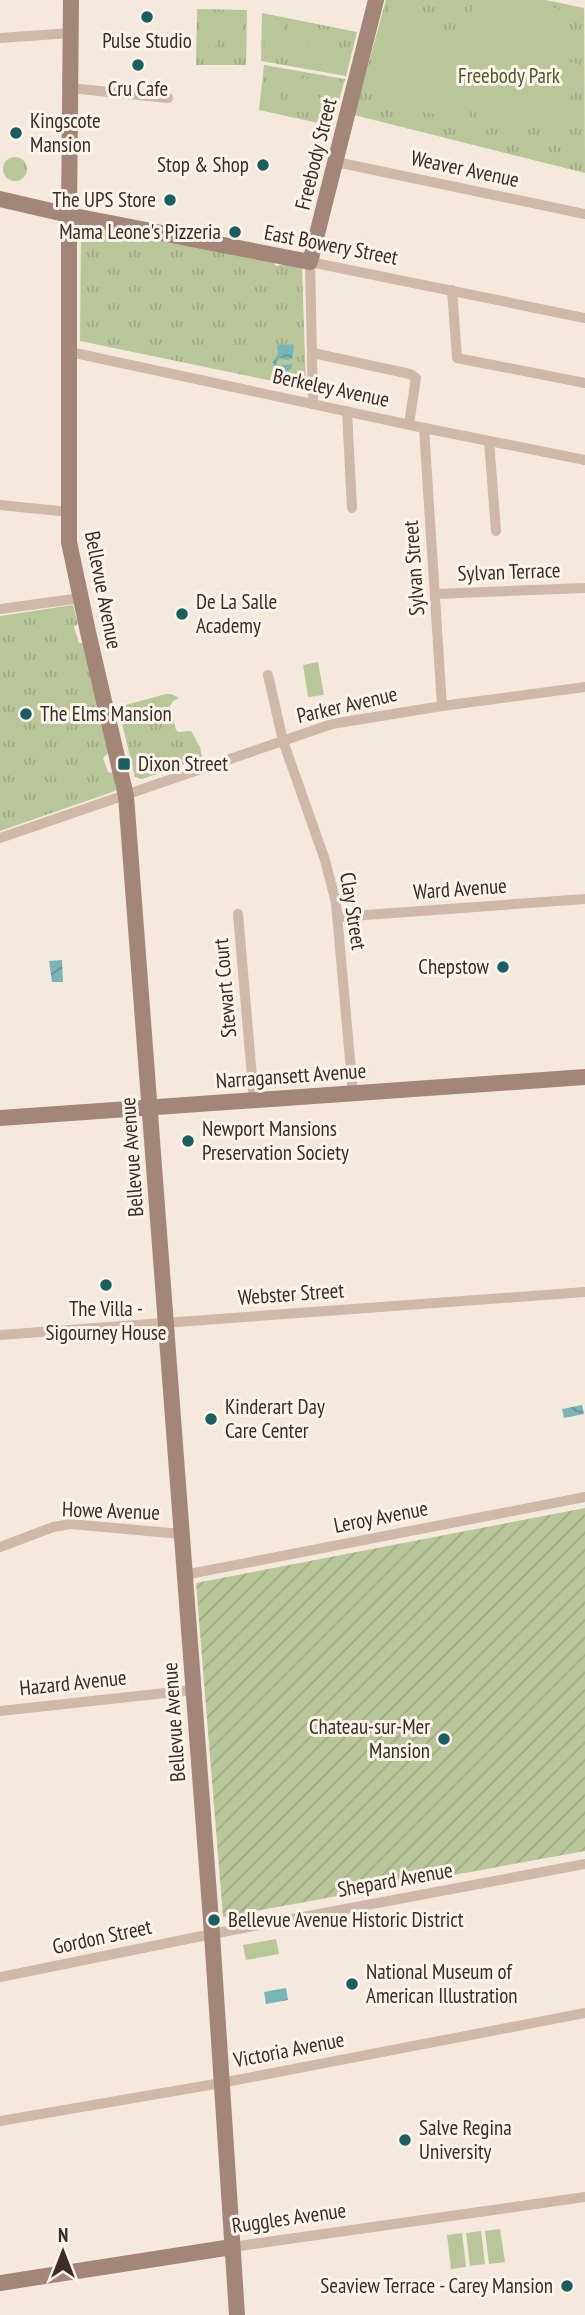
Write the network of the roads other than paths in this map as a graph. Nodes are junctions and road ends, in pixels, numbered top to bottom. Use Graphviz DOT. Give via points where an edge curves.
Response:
graph roads {
  1 [pos="71,0"];
  2 [pos="376,0"];
  3 [pos="71,33"];
  4 [pos="0,38"];
  5 [pos="70,88"];
  6 [pos="168,98"];
  7 [pos="336,162"];
  8 [pos="0,199"];
  9 [pos="585,214"];
  10 [pos="69,215"];
  11 [pos="310,262"];
  12 [pos="452,290"];
  13 [pos="585,317"];
  14 [pos="69,352"];
  15 [pos="313,353"];
  16 [pos="585,383"];
  17 [pos="313,404"];
  18 [pos="347,411"];
  19 [pos="409,424"];
  20 [pos="424,428"];
  21 [pos="489,441"];
  22 [pos="585,460"];
  23 [pos="0,505"];
  24 [pos="352,508"];
  25 [pos="69,512"];
  26 [pos="496,531"];
  27 [pos="585,588"];
  28 [pos="435,594"];
  29 [pos="80,598"];
  30 [pos="0,609"];
  31 [pos="268,675"];
  32 [pos="585,687"];
  33 [pos="442,706"];
  34 [pos="284,741"];
  35 [pos="126,796"];
  36 [pos="0,838"];
  37 [pos="585,899"];
  38 [pos="238,914"];
  39 [pos="338,917"];
  40 [pos="585,1077"];
  41 [pos="352,1093"];
  42 [pos="254,1100"];
  43 [pos="149,1108"];
  44 [pos="0,1118"];
  45 [pos="585,1292"];
  46 [pos="166,1322"];
  47 [pos="0,1335"];
  48 [pos="585,1497"];
  49 [pos="181,1534"];
  50 [pos="0,1547"];
  51 [pos="184,1575"];
  52 [pos="193,1690"];
  53 [pos="0,1711"];
  54 [pos="585,1864"];
  55 [pos="212,1934"];
  56 [pos="0,1977"];
  57 [pos="585,2013"];
  58 [pos="222,2083"];
  59 [pos="0,2121"];
  60 [pos="585,2197"];
  61 [pos="232,2247"];
  62 [pos="0,2283"];
  63 [pos="237,2315"];
  1 -- 3 [label="main road, Bellevue Avenue"];
  2 -- 7 [label="main road, Freebody Street"];
  3 -- 4 [label="street"];
  3 -- 5 [label="main road, Bellevue Avenue"];
  5 -- 6 [label="street"];
  5 -- 10 [label="main road, Bellevue Avenue"];
  7 -- 9 [label="street, Weaver Avenue"];
  7 -- 11 [label="main road, Freebody Street"];
  8 -- 10 [label="main road, East Bowery Street"];
  10 -- 11 [label="main road, East Bowery Street"];
  10 -- 14 [label="main road, Bellevue Avenue"];
  11 -- 12 [label="street, East Bowery Street"];
  11 -- 15 [label="street, Freebody Street"];
  12 -- 13 [label="street, East Bowery Street"];
  12 -- 16 [label="street" via="457,358"];
  14 -- 17 [label="street, Berkeley Avenue"];
  14 -- 25 [label="main road, Bellevue Avenue"];
  15 -- 17 [label="street, Freebody Street"];
  15 -- 19 [label="street" via="416,378"];
  17 -- 18 [label="street, Berkeley Avenue"];
  18 -- 19 [label="street, Berkeley Avenue"];
  18 -- 24 [label="street"];
  19 -- 20 [label="street, Berkeley Avenue"];
  20 -- 21 [label="street, Berkeley Avenue"];
  20 -- 28 [label="street, Sylvan Street"];
  21 -- 22 [label="street, Berkeley Avenue"];
  21 -- 26 [label="street"];
  23 -- 25 [label="street"];
  25 -- 29 [label="main road, Bellevue Avenue"];
  27 -- 28 [label="street, Sylvan Terrace"];
  28 -- 33 [label="street, Sylvan Street"];
  29 -- 30 [label="street"];
  29 -- 35 [label="main road, Bellevue Avenue"];
  31 -- 34 [label="street, Clay Street"];
  32 -- 33 [label="street, Parker Avenue"];
  33 -- 34 [label="street, Parker Avenue" via="341,722"];
  34 -- 35 [label="street, Parker Avenue"];
  34 -- 39 [label="street, Clay Street" via="326,860"];
  35 -- 36 [label="street"];
  35 -- 43 [label="main road, Bellevue Avenue"];
  37 -- 39 [label="street, Ward Avenue"];
  38 -- 42 [label="street, Stewart Court"];
  39 -- 41 [label="street, Clay Street"];
  40 -- 41 [label="main road, Narragansett Avenue"];
  41 -- 42 [label="main road, Narragansett Avenue"];
  42 -- 43 [label="main road, Narragansett Avenue"];
  43 -- 44 [label="main road, Narragansett Avenue"];
  43 -- 46 [label="main road, Bellevue Avenue"];
  45 -- 46 [label="street, Webster Street"];
  46 -- 47 [label="street, Webster Street"];
  46 -- 49 [label="main road, Bellevue Avenue"];
  48 -- 51 [label="street, Leroy Avenue"];
  49 -- 50 [label="street, Howe Avenue" via="71,1524"];
  49 -- 51 [label="main road, Bellevue Avenue"];
  51 -- 52 [label="main road, Bellevue Avenue"];
  52 -- 53 [label="street, Hazard Avenue"];
  52 -- 55 [label="main road, Bellevue Avenue"];
  54 -- 55 [label="street, Shepard Avenue"];
  55 -- 56 [label="street, Gordon Street"];
  55 -- 58 [label="main road, Bellevue Avenue"];
  57 -- 58 [label="street, Victoria Avenue"];
  58 -- 59 [label="street, Victoria Avenue"];
  58 -- 61 [label="main road, Bellevue Avenue"];
  60 -- 61 [label="street, Ruggles Avenue"];
  61 -- 62 [label="main road, Ruggles Avenue"];
  61 -- 63 [label="main road, Bellevue Avenue"];
}
